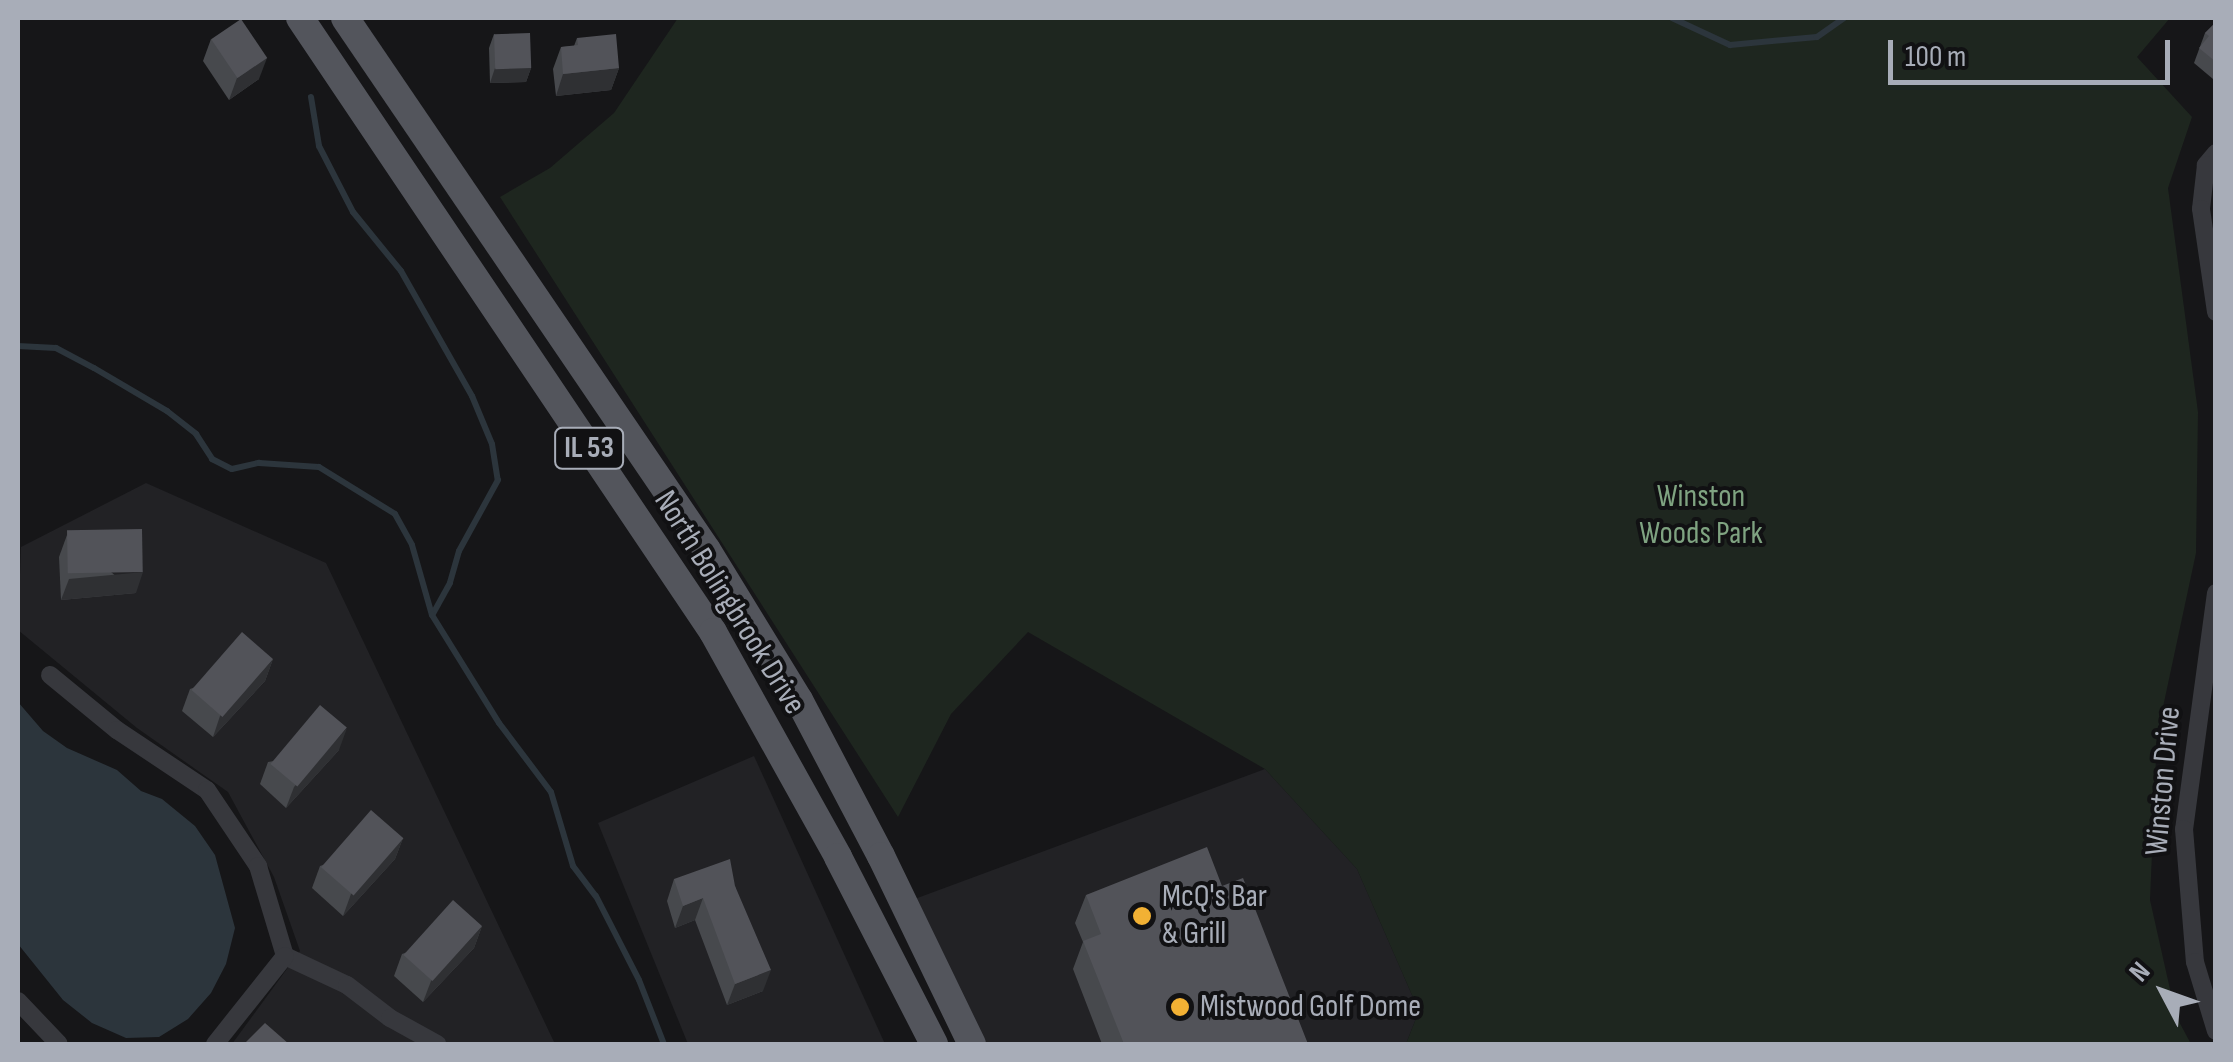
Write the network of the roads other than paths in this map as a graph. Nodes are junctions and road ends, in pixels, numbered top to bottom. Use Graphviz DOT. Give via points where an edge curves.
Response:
graph roads {
  1 [pos="300,18"];
  2 [pos="345,18"];
  3 [pos="2216,154"];
  4 [pos="2216,312"];
  5 [pos="2216,593"];
  6 [pos="50,675"];
  7 [pos="284,956"];
  8 [pos="18,1001"];
  9 [pos="2216,1031"];
  10 [pos="59,1044"];
  11 [pos="214,1044"];
  12 [pos="437,1044"];
  13 [pos="934,1044"];
  14 [pos="972,1044"];
  1 -- 13 [label="main road, North Bolingbrook Drive / IL 53" via="713,632"];
  2 -- 14 [label="main road, North Bolingbrook Drive / IL 53" via="707,550 799,700"];
  3 -- 4 [label="street" via="2206,165 2201,209"];
  5 -- 9 [label="street, Winston Drive" via="2184,829 2195,962"];
  6 -- 7 [label="street" via="207,790 258,866"];
  7 -- 11 [label="street"];
  7 -- 12 [label="street" via="348,985"];
  8 -- 10 [label="street"];
}
